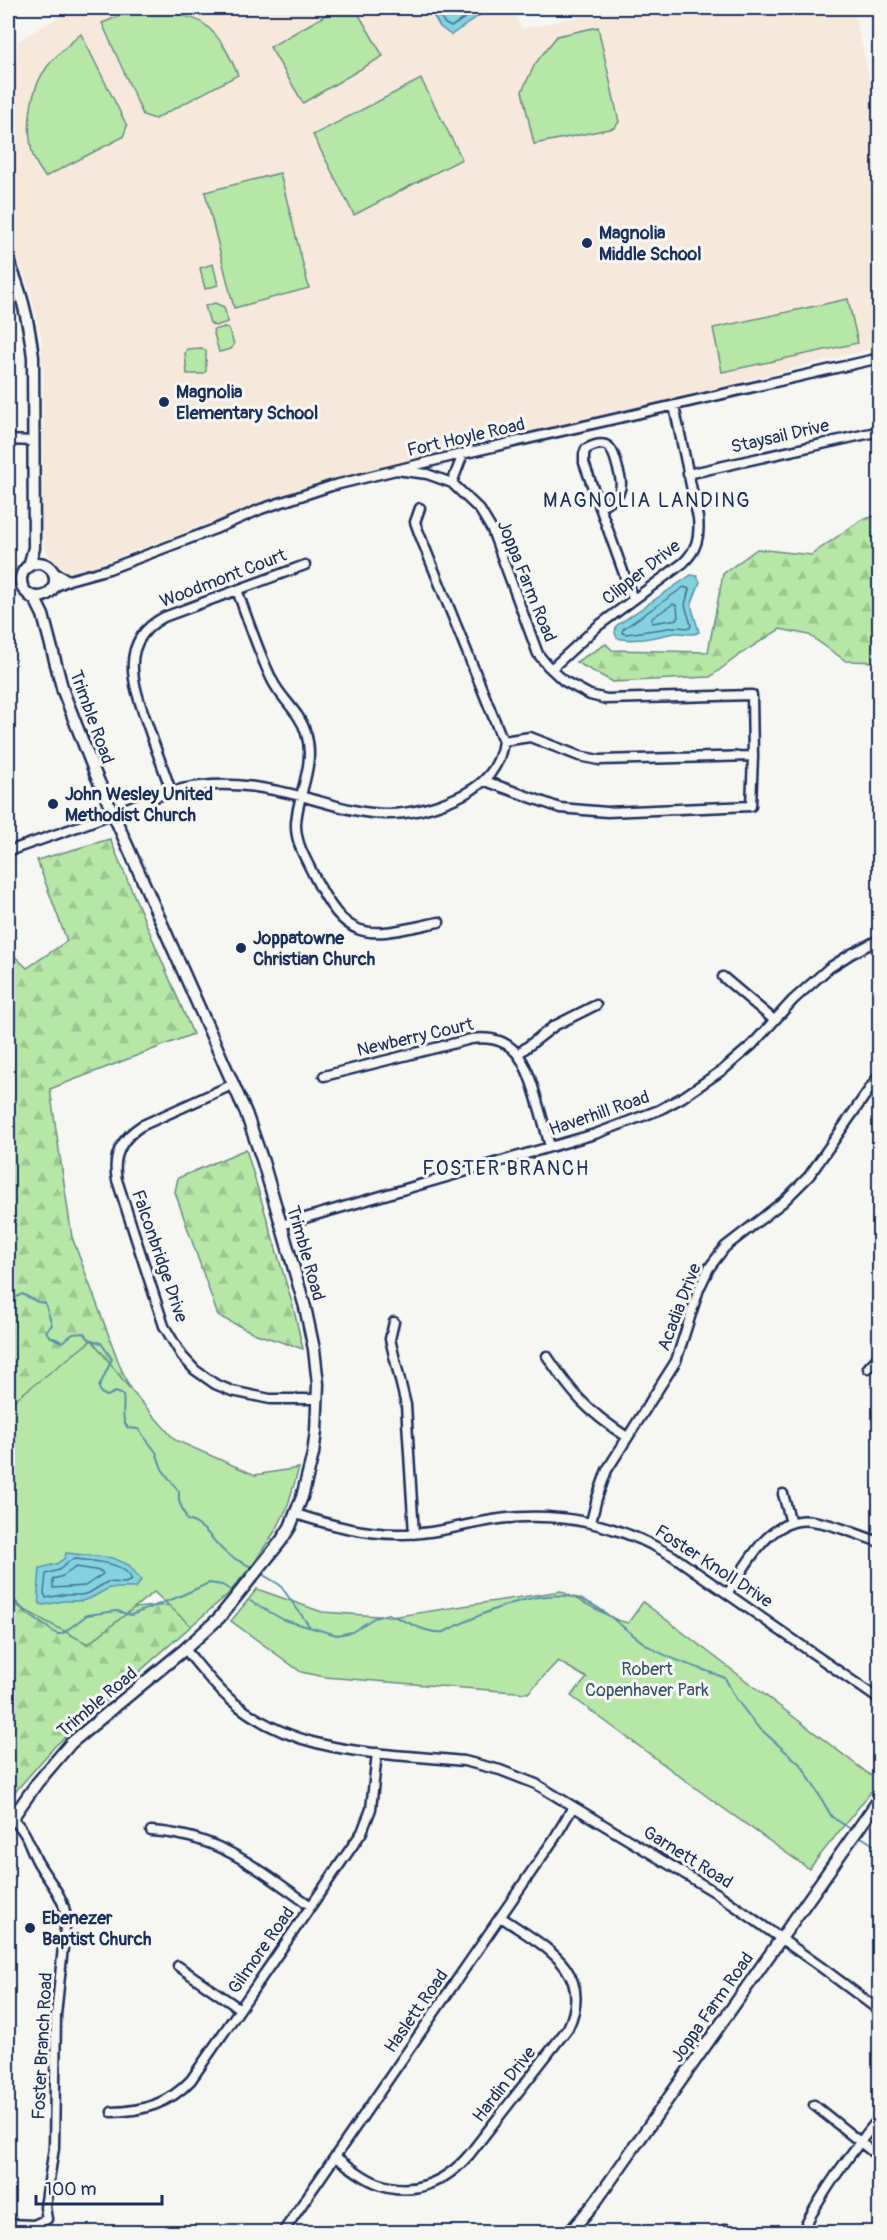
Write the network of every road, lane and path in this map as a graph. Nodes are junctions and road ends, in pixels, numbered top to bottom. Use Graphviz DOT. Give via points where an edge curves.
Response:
graph roads {
  1 [pos="8,261"];
  2 [pos="879,358"];
  3 [pos="674,406"];
  4 [pos="879,431"];
  5 [pos="8,440"];
  6 [pos="33,441"];
  7 [pos="463,454"];
  8 [pos="396,470"];
  9 [pos="688,474"];
  10 [pos="452,483"];
  11 [pos="600,506"];
  12 [pos="420,508"];
  13 [pos="34,548"];
  14 [pos="305,565"];
  15 [pos="29,566"];
  16 [pos="49,569"];
  17 [pos="69,580"];
  18 [pos="50,590"];
  19 [pos="237,590"];
  20 [pos="28,594"];
  21 [pos="633,599"];
  22 [pos="43,615"];
  23 [pos="551,669"];
  24 [pos="503,741"];
  25 [pos="753,756"];
  26 [pos="485,781"];
  27 [pos="171,791"];
  28 [pos="301,796"];
  29 [pos="114,813"];
  30 [pos="8,851"];
  31 [pos="439,922"];
  32 [pos="879,939"];
  33 [pos="723,977"];
  34 [pos="596,1005"];
  35 [pos="774,1020"];
  36 [pos="518,1054"];
  37 [pos="879,1074"];
  38 [pos="324,1076"];
  39 [pos="234,1084"];
  40 [pos="550,1147"];
  41 [pos="281,1225"];
  42 [pos="394,1322"];
  43 [pos="879,1354"];
  44 [pos="547,1356"];
  45 [pos="868,1368"];
  46 [pos="318,1399"];
  47 [pos="627,1437"];
  48 [pos="783,1494"];
  49 [pos="296,1514"];
  50 [pos="591,1522"];
  51 [pos="791,1523"];
  52 [pos="414,1534"];
  53 [pos="879,1542"];
  54 [pos="728,1593"];
  55 [pos="185,1649"];
  56 [pos="879,1700"];
  57 [pos="377,1753"];
  58 [pos="879,1798"];
  59 [pos="573,1807"];
  60 [pos="10,1821"];
  61 [pos="152,1831"];
  62 [pos="311,1906"];
  63 [pos="501,1917"];
  64 [pos="781,1938"];
  65 [pos="178,1966"];
  66 [pos="240,2009"];
  67 [pos="879,2011"];
  68 [pos="814,2105"];
  69 [pos="112,2112"];
  70 [pos="879,2116"];
  71 [pos="860,2142"];
  72 [pos="335,2157"];
  73 [pos="879,2158"];
  74 [pos="8,2224"];
  75 [pos="283,2232"];
  76 [pos="570,2232"];
  77 [pos="802,2232"];
  1 -- 6 [label="street" via="30,329"];
  2 -- 3 [label="street, Fort Hoyle Road"];
  3 -- 7 [label="street, Fort Hoyle Road"];
  3 -- 9 [label="street, Clipper Drive"];
  4 -- 9 [label="street, Staysail Drive"];
  5 -- 6 [label="street"];
  6 -- 13 [label="street"];
  7 -- 8 [label="street, Fort Hoyle Road"];
  7 -- 10 [label="street"];
  8 -- 10 [label="street, Joppa Farm Road" via="427,474"];
  8 -- 17 [label="street, Fort Hoyle Road" via="323,488 109,569"];
  9 -- 21 [label="street, Clipper Drive" via="699,526 694,551"];
  10 -- 23 [label="street, Joppa Farm Road" via="480,510 492,530 538,654"];
  11 -- 11 [label="street" via="584,454 592,446 605,444 614,453 621,487 619,494"];
  11 -- 21 [label="street"];
  12 -- 24 [label="street" via="415,522 418,533"];
  13 -- 15 [label="street"];
  13 -- 16 [label="street"];
  14 -- 19 [label="street, Woodmont Court"];
  15 -- 16 [label="street"];
  15 -- 20 [label="street" via="21,579"];
  16 -- 17 [label="street"];
  16 -- 18 [label="street" via="54,578"];
  17 -- 18 [label="street, Fort Hoyle Road"];
  18 -- 20 [label="street" via="39,597"];
  18 -- 22 [label="street, Trimble Road"];
  19 -- 27 [label="street, Woodmont Court" via="157,621 135,650 134,686"];
  19 -- 28 [label="street" via="272,680 306,732 310,761"];
  20 -- 22 [label="street, Trimble Road"];
  21 -- 23 [label="street, Clipper Drive"];
  22 -- 29 [label="street, Trimble Road" via="63,691"];
  23 -- 25 [label="street, Joppa Farm Road" via="576,689 606,699 752,695"];
  24 -- 25 [label="street" via="530,737 598,760"];
  24 -- 26 [label="street" via="499,762"];
  25 -- 26 [label="street" via="751,806 607,812 560,808"];
  26 -- 28 [label="street" via="446,802 403,813 356,811"];
  27 -- 28 [label="street" via="239,784"];
  27 -- 29 [label="street"];
  28 -- 31 [label="street" via="296,819 299,846 334,911 350,925 372,933"];
  29 -- 30 [label="street"];
  29 -- 39 [label="street, Trimble Road"];
  32 -- 35 [label="street, Haverhill Road" via="829,968"];
  33 -- 35 [label="street"];
  34 -- 36 [label="street" via="554,1026"];
  35 -- 40 [label="street, Haverhill Road" via="724,1069 683,1097 634,1122"];
  36 -- 38 [label="street, Newberry Court" via="496,1039 480,1037"];
  36 -- 40 [label="street" via="531,1078"];
  37 -- 47 [label="street, Acadia Drive" via="798,1189 725,1247 713,1262 699,1290 676,1361"];
  39 -- 41 [label="street, Trimble Road"];
  39 -- 46 [label="street, Falconbridge Drive" via="129,1134 116,1157 117,1180 164,1326 182,1356 215,1384 232,1391 270,1398"];
  40 -- 41 [label="street, Haverhill Road"];
  41 -- 46 [label="street, Trimble Road" via="312,1338"];
  42 -- 52 [label="street" via="390,1339 406,1405"];
  43 -- 45 [label="street"];
  44 -- 47 [label="street" via="581,1402"];
  46 -- 49 [label="street, Trimble Road" via="313,1454"];
  47 -- 50 [label="street, Acadia Drive" via="607,1470"];
  48 -- 51 [label="street"];
  49 -- 52 [label="street, Foster Knoll Drive" via="354,1530"];
  49 -- 55 [label="street, Trimble Road" via="281,1541 228,1608"];
  50 -- 52 [label="street, Foster Knoll Drive" via="517,1517"];
  50 -- 54 [label="street, Foster Knoll Drive" via="654,1545"];
  51 -- 53 [label="street" via="814,1521"];
  51 -- 54 [label="street" via="765,1540"];
  54 -- 56 [label="street, Foster Knoll Drive"];
  55 -- 57 [label="street, Garnett Road" via="223,1694 262,1722 316,1744"];
  55 -- 60 [label="street, Trimble Road" via="71,1743"];
  57 -- 59 [label="street, Garnett Road" via="464,1761 500,1770 525,1779"];
  57 -- 62 [label="street, Gilmore Road" via="367,1821"];
  58 -- 64 [label="street, Joppa Farm Road"];
  59 -- 63 [label="street, Haslett Road"];
  59 -- 64 [label="street, Garnett Road" via="718,1894"];
  60 -- 74 [label="street, Foster Branch Road" via="29,1838 36,1859 65,1906 66,1918 56,2015 54,2148 45,2207 47,2219 34,2225"];
  61 -- 62 [label="street" via="195,1837 224,1848"];
  62 -- 66 [label="street, Gilmore Road"];
  63 -- 72 [label="street, Haslett Road"];
  63 -- 72 [label="street, Hardin Drive" via="556,1956 574,1979 576,2007 568,2028 469,2155 441,2180 419,2188 392,2187 374,2182"];
  64 -- 67 [label="street, Garnett Road"];
  64 -- 76 [label="street, Joppa Farm Road" via="594,2204"];
  65 -- 66 [label="street"];
  66 -- 69 [label="street, Gilmore Road" via="184,2088 152,2107"];
  68 -- 71 [label="street"];
  70 -- 71 [label="street"];
  71 -- 73 [label="street"];
  71 -- 77 [label="street" via="831,2180"];
  72 -- 75 [label="street, Haslett Road"];
}
